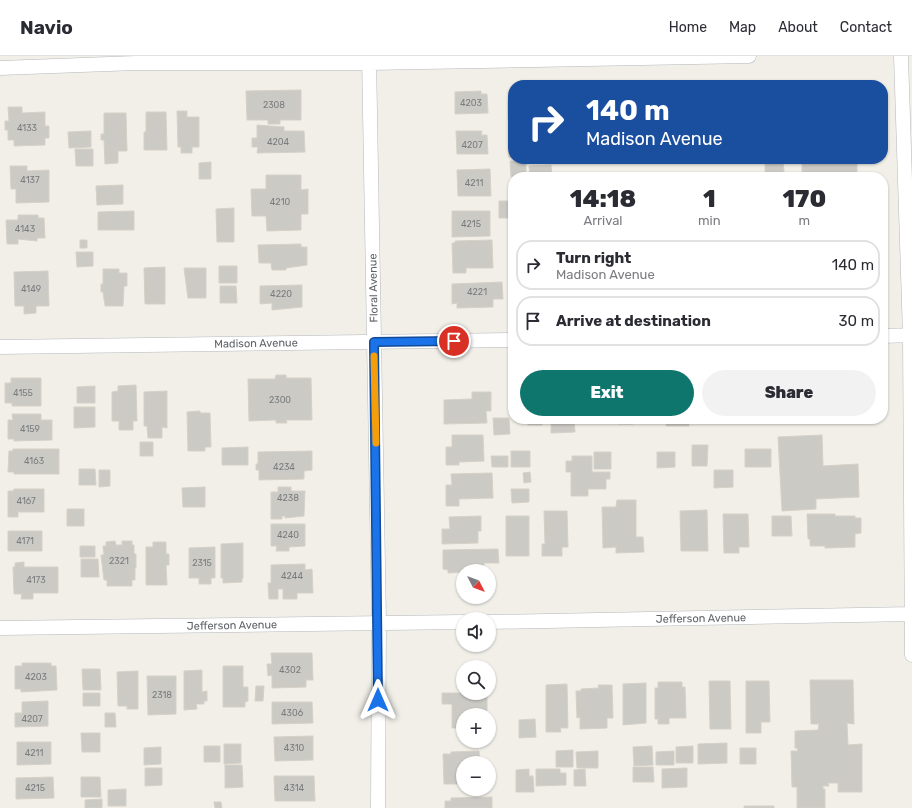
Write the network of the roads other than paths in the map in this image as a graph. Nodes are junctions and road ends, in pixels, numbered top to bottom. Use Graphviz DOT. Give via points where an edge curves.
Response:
graph roads {
  1 [pos="749,56"];
  2 [pos="901,56"];
  3 [pos="369,60"];
  4 [pos="0,68"];
  5 [pos="911,335"];
  6 [pos="888,336"];
  7 [pos="508,340"];
  8 [pos="374,342"];
  9 [pos="0,347"];
  10 [pos="912,614"];
  11 [pos="379,622"];
  12 [pos="456,622"];
  13 [pos="496,622"];
  14 [pos="0,628"];
  15 [pos="912,655"];
  16 [pos="378,808"];
  1 -- 3 [label="street"];
  2 -- 5 [label="street"];
  3 -- 4 [label="street" via="136,63"];
  3 -- 8 [label="street, Floral Avenue"];
  5 -- 6 [label="street"];
  5 -- 10 [label="street"];
  7 -- 8 [label="street, Madison Avenue"];
  8 -- 9 [label="street, Madison Avenue"];
  8 -- 11 [label="street, Floral Avenue"];
  10 -- 13 [label="street, Jefferson Avenue"];
  10 -- 15 [label="street"];
  11 -- 12 [label="street, Jefferson Avenue"];
  11 -- 14 [label="street, Jefferson Avenue"];
  11 -- 16 [label="street, Floral Avenue"];
}
